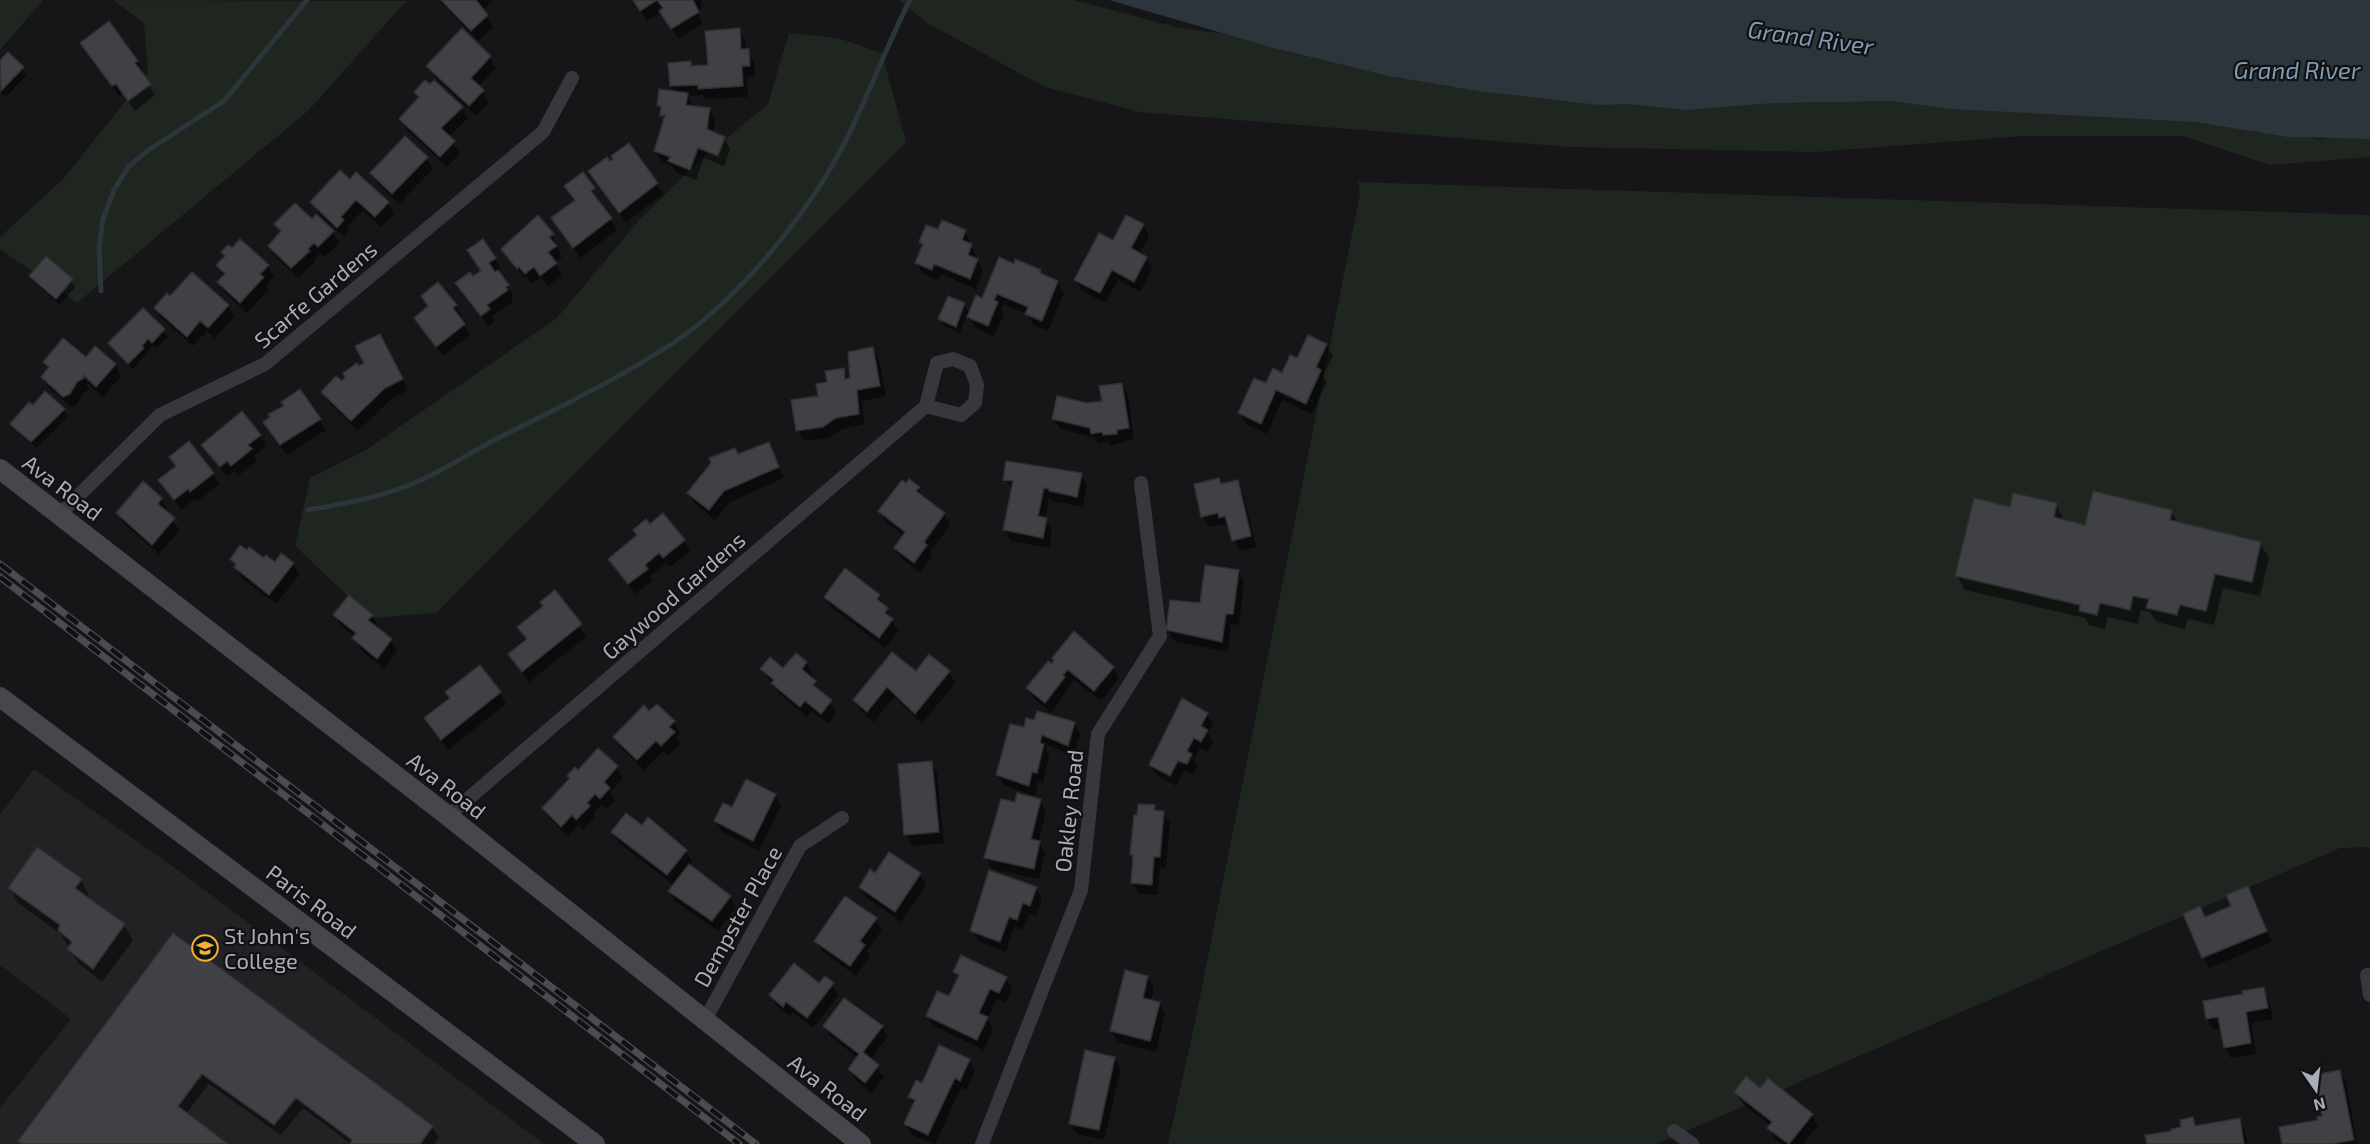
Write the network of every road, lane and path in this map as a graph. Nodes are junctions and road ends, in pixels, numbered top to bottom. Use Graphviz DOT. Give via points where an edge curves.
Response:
graph roads {
  1 [pos="572,78"];
  2 [pos="926,406"];
  3 [pos="0,469"];
  4 [pos="1141,483"];
  5 [pos="60,514"];
  6 [pos="0,697"];
  7 [pos="448,816"];
  8 [pos="842,818"];
  9 [pos="2367,975"];
  10 [pos="2370,995"];
  11 [pos="705,1020"];
  12 [pos="1674,1131"];
  13 [pos="595,1144"];
  14 [pos="861,1144"];
  15 [pos="982,1144"];
  16 [pos="1692,1144"];
  1 -- 5 [label="street, Scarfe Gardens" via="543,132 265,364 160,415"];
  2 -- 2 [label="street" via="961,414 975,403 977,385 970,366 953,359 937,363"];
  2 -- 7 [label="street, Gaywood Gardens"];
  3 -- 5 [label="street, Ava Road"];
  4 -- 15 [label="street, Oakley Road" via="1160,636 1098,734 1081,890"];
  5 -- 7 [label="street, Ava Road"];
  6 -- 13 [label="street, Paris Road"];
  7 -- 11 [label="street, Ava Road"];
  8 -- 11 [label="street, Dempster Place" via="800,846"];
  9 -- 10 [label="street"];
  11 -- 14 [label="street, Ava Road"];
  12 -- 16 [label="street"];
}
